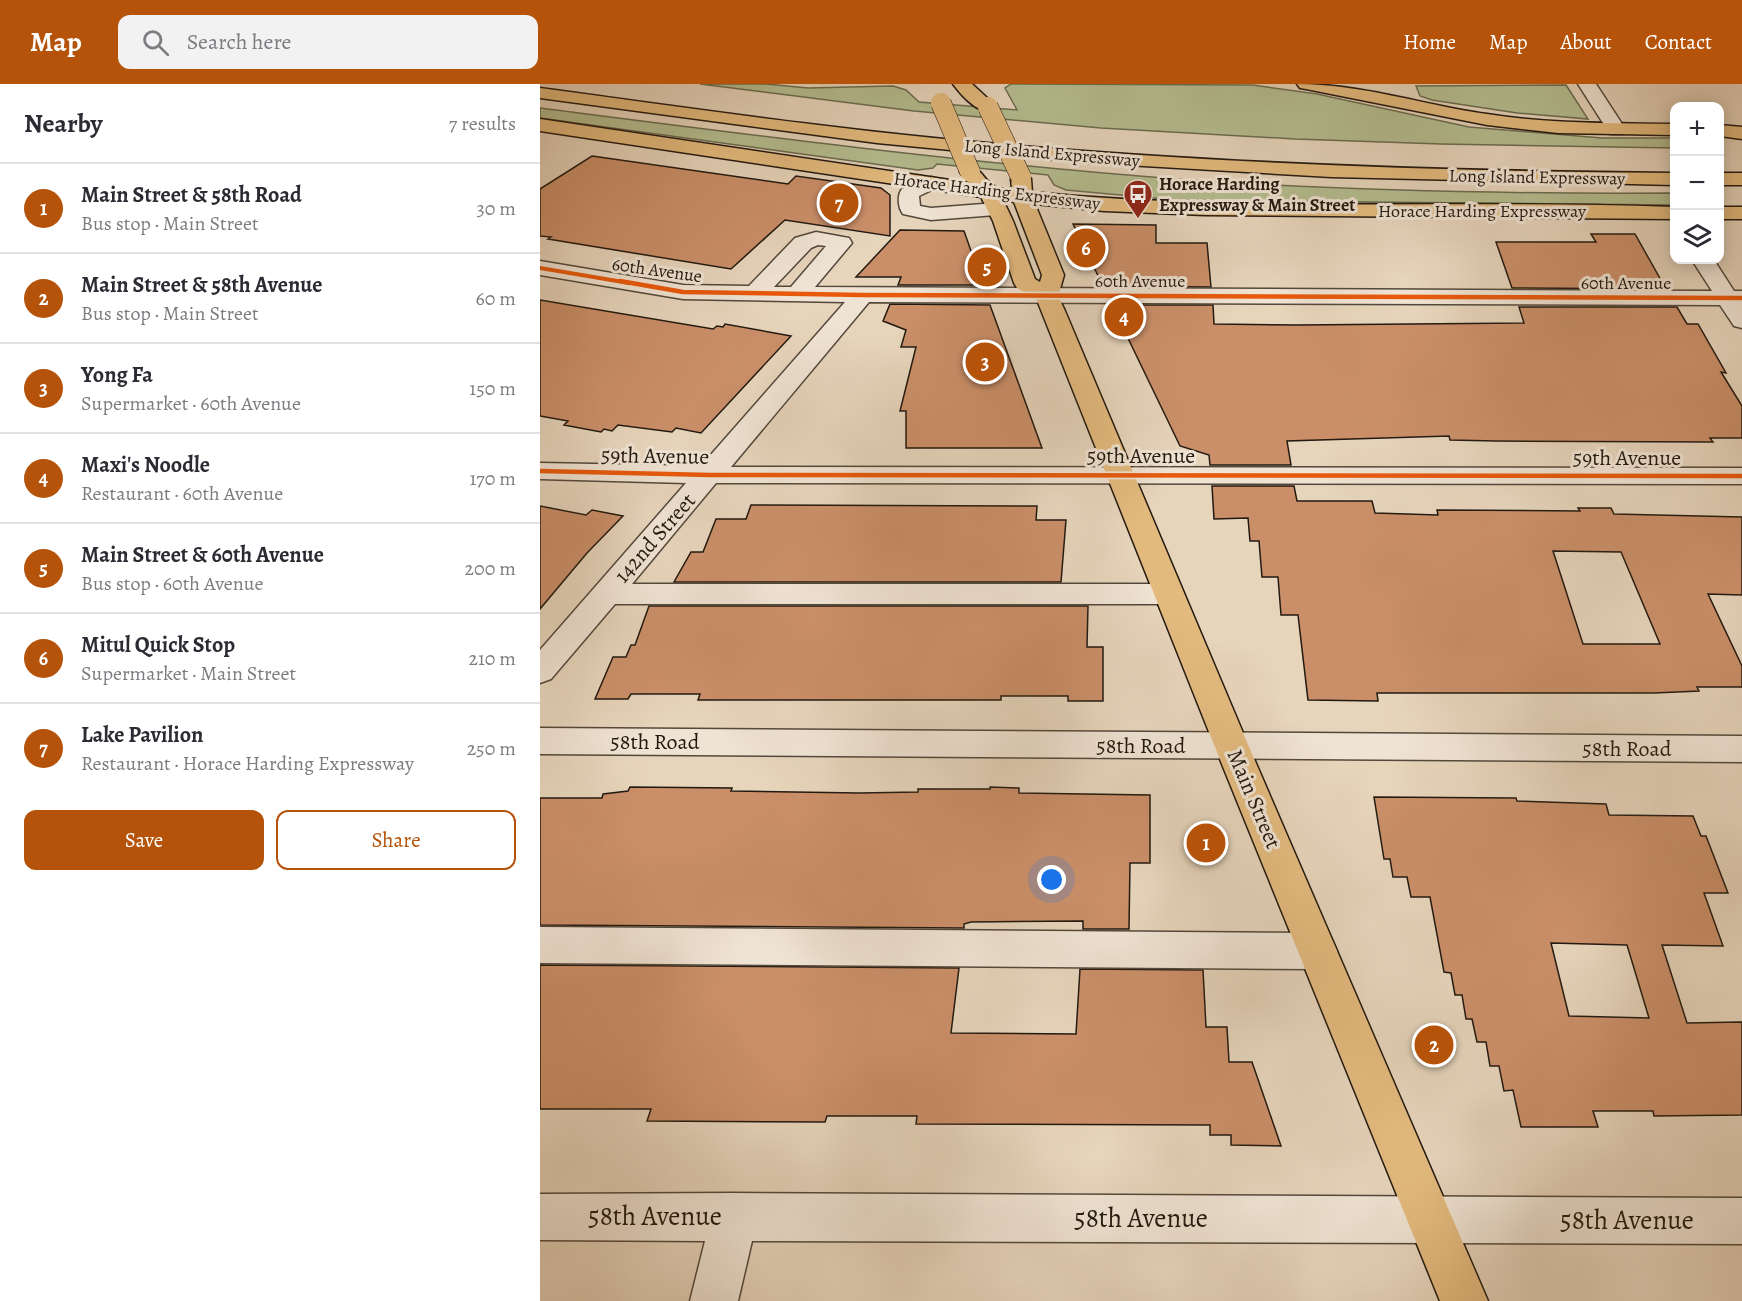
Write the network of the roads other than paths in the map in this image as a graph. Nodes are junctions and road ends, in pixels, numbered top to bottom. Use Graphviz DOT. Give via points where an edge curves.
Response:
graph roads {
  1 [pos="950,84"];
  2 [pos="962,84"];
  3 [pos="1306,84"];
  4 [pos="1587,84"];
  5 [pos="540,93"];
  6 [pos="932,124"];
  7 [pos="540,125"];
  8 [pos="1617,129"];
  9 [pos="1670,130"];
  10 [pos="1724,131"];
  11 [pos="1024,132"];
  12 [pos="1742,132"];
  13 [pos="1670,179"];
  14 [pos="1724,179"];
  15 [pos="1742,179"];
  16 [pos="931,183"];
  17 [pos="1021,187"];
  18 [pos="993,200"];
  19 [pos="1670,213"];
  20 [pos="1724,213"];
  21 [pos="1742,213"];
  22 [pos="1706,264"];
  23 [pos="540,268"];
  24 [pos="755,293"];
  25 [pos="798,294"];
  26 [pos="862,295"];
  27 [pos="1047,296"];
  28 [pos="1734,298"];
  29 [pos="1742,321"];
  30 [pos="540,471"];
  31 [pos="1120,474"];
  32 [pos="710,475"];
  33 [pos="1742,476"];
  34 [pos="606,594"];
  35 [pos="1169,594"];
  36 [pos="540,671"];
  37 [pos="540,741"];
  38 [pos="1232,747"];
  39 [pos="1742,749"];
  40 [pos="540,945"];
  41 [pos="1317,951"];
  42 [pos="734,1216"];
  43 [pos="540,1217"];
  44 [pos="1430,1220"];
  45 [pos="1742,1221"];
  46 [pos="714,1301"];
  47 [pos="1464,1301"];
  1 -- 18 [label="main road, bridge" via="941,103 970,172"];
  2 -- 17 [label="main road, Main Street, bridge" via="988,107"];
  3 -- 8 [label="main road" via="1487,120 1558,128"];
  4 -- 8 [label="street"];
  5 -- 13 [label="main road, Long Island Expressway" via="841,133 1068,155 1376,173"];
  6 -- 11 [label="main road, Long Island Expressway"];
  7 -- 16 [label="main road, Horace Harding Expressway"];
  8 -- 9 [label="main road"];
  10 -- 12 [label="main road"];
  14 -- 15 [label="main road"];
  16 -- 18 [label="main road, Horace Harding Expressway"];
  16 -- 18 [label="street" via="909,193 910,210 931,214"];
  17 -- 18 [label="main road, Horace Harding Expressway"];
  17 -- 19 [label="main road, Horace Harding Expressway" via="1125,206"];
  17 -- 27 [label="main road, Main Street" via="1053,275"];
  18 -- 27 [label="main road" via="1025,283"];
  20 -- 21 [label="main road"];
  22 -- 28 [label="street"];
  23 -- 24 [label="street, 60th Avenue" via="683,292"];
  24 -- 25 [label="street, 60th Avenue"];
  24 -- 25 [label="street" via="807,241 820,238 841,243"];
  25 -- 26 [label="street, 60th Avenue"];
  26 -- 27 [label="street, 60th Avenue"];
  26 -- 32 [label="street, 142nd Street"];
  27 -- 28 [label="street, 60th Avenue"];
  27 -- 31 [label="main road, Main Street"];
  28 -- 29 [label="street"];
  30 -- 32 [label="street, 59th Avenue"];
  31 -- 32 [label="street, 59th Avenue"];
  31 -- 33 [label="street, 59th Avenue"];
  31 -- 35 [label="main road, Main Street"];
  32 -- 34 [label="street, 142nd Street"];
  34 -- 35 [label="street"];
  34 -- 36 [label="street, 142nd Street"];
  35 -- 38 [label="main road, Main Street"];
  37 -- 38 [label="street, 58th Road"];
  38 -- 39 [label="street, 58th Road"];
  38 -- 41 [label="main road, Main Street"];
  40 -- 41 [label="street"];
  41 -- 44 [label="main road, Main Street"];
  42 -- 43 [label="street, 58th Avenue"];
  42 -- 44 [label="street, 58th Avenue"];
  42 -- 46 [label="street"];
  44 -- 45 [label="street, 58th Avenue"];
  44 -- 47 [label="main road, Main Street"];
}
